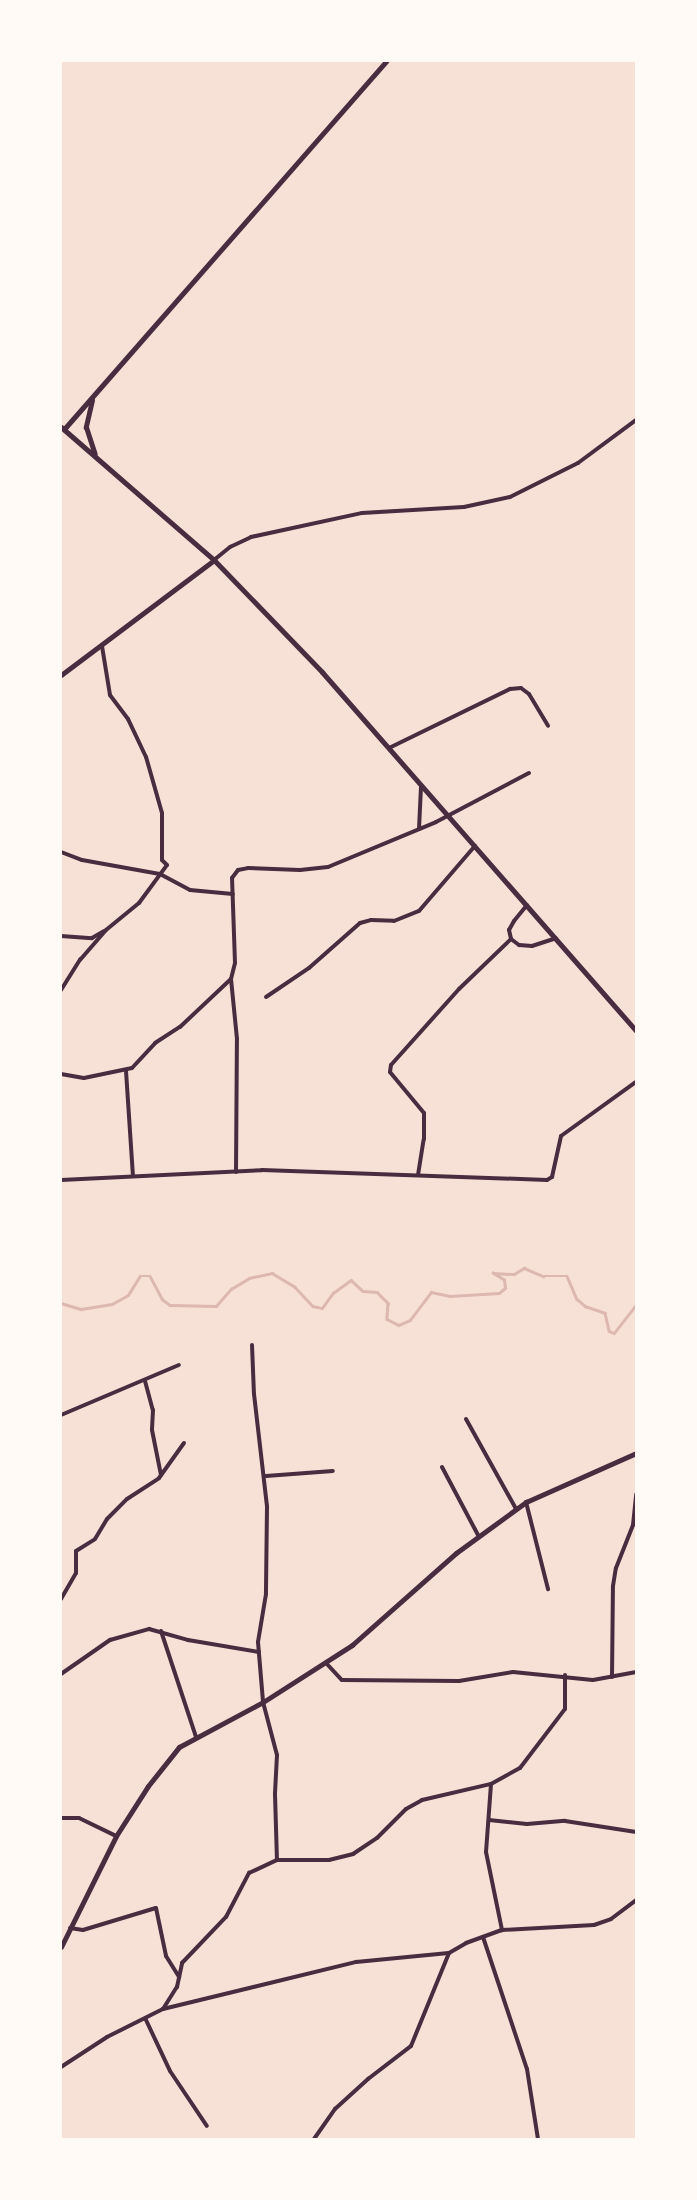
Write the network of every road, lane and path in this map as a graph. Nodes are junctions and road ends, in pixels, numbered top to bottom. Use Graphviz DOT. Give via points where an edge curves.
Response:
graph roads {
  1 [pos="386,61"];
  2 [pos="94,396"];
  3 [pos="636,420"];
  4 [pos="63,428"];
  5 [pos="96,457"];
  6 [pos="214,560"];
  7 [pos="102,646"];
  8 [pos="61,675"];
  9 [pos="548,726"];
  10 [pos="389,748"];
  11 [pos="529,773"];
  12 [pos="421,786"];
  13 [pos="448,816"];
  14 [pos="419,829"];
  15 [pos="475,846"];
  16 [pos="61,852"];
  17 [pos="160,874"];
  18 [pos="233,894"];
  19 [pos="527,905"];
  20 [pos="106,930"];
  21 [pos="61,936"];
  22 [pos="556,938"];
  23 [pos="511,939"];
  24 [pos="230,980"];
  25 [pos="61,990"];
  26 [pos="266,997"];
  27 [pos="636,1031"];
  28 [pos="126,1071"];
  29 [pos="61,1074"];
  30 [pos="636,1082"];
  31 [pos="236,1172"];
  32 [pos="418,1175"];
  33 [pos="133,1176"];
  34 [pos="61,1180"];
  35 [pos="252,1345"];
  36 [pos="178,1365"];
  37 [pos="145,1380"];
  38 [pos="61,1415"];
  39 [pos="466,1419"];
  40 [pos="184,1443"];
  41 [pos="636,1453"];
  42 [pos="442,1468"];
  43 [pos="333,1471"];
  44 [pos="161,1475"];
  45 [pos="266,1476"];
  46 [pos="636,1494"];
  47 [pos="526,1502"];
  48 [pos="516,1509"];
  49 [pos="478,1535"];
  50 [pos="548,1589"];
  51 [pos="61,1599"];
  52 [pos="161,1631"];
  53 [pos="258,1652"];
  54 [pos="326,1663"];
  55 [pos="636,1672"];
  56 [pos="61,1674"];
  57 [pos="565,1675"];
  58 [pos="612,1678"];
  59 [pos="263,1702"];
  60 [pos="196,1737"];
  61 [pos="491,1784"];
  62 [pos="61,1818"];
  63 [pos="489,1820"];
  64 [pos="636,1832"];
  65 [pos="116,1836"];
  66 [pos="278,1860"];
  67 [pos="636,1900"];
  68 [pos="70,1928"];
  69 [pos="502,1930"];
  70 [pos="483,1937"];
  71 [pos="61,1947"];
  72 [pos="449,1953"];
  73 [pos="179,1977"];
  74 [pos="164,2009"];
  75 [pos="146,2020"];
  76 [pos="61,2067"];
  77 [pos="207,2126"];
  78 [pos="314,2139"];
  79 [pos="538,2139"];
  1 -- 2 [label="street"];
  2 -- 4 [label="street"];
  2 -- 5 [label="street" via="86,427"];
  3 -- 6 [label="street" via="578,463 510,497 464,507 362,513 251,537"];
  4 -- 5 [label="street"];
  5 -- 6 [label="street"];
  6 -- 7 [label="street"];
  6 -- 10 [label="street" via="322,672"];
  7 -- 8 [label="street"];
  7 -- 17 [label="street" via="110,694 138,735 160,803 162,860 167,864"];
  9 -- 10 [label="street" via="529,694 521,688 510,689"];
  10 -- 12 [label="street"];
  11 -- 13 [label="street"];
  12 -- 13 [label="street"];
  12 -- 14 [label="street"];
  13 -- 14 [label="street"];
  13 -- 15 [label="street"];
  14 -- 18 [label="street" via="316,870 238,870 232,878"];
  15 -- 19 [label="street"];
  15 -- 26 [label="street" via="419,911 394,921 360,922 308,968"];
  16 -- 17 [label="street" via="82,860"];
  17 -- 18 [label="street" via="190,890"];
  17 -- 20 [label="street" via="139,903"];
  18 -- 24 [label="street" via="235,963"];
  19 -- 22 [label="street"];
  19 -- 23 [label="street" via="509,930"];
  20 -- 21 [label="street" via="92,938"];
  20 -- 25 [label="street" via="80,960"];
  22 -- 23 [label="street" via="532,946 518,944"];
  22 -- 27 [label="street"];
  23 -- 32 [label="street" via="459,989 391,1065 390,1072 424,1113 424,1139"];
  24 -- 28 [label="street"];
  24 -- 31 [label="street" via="237,1039"];
  28 -- 29 [label="street" via="84,1078"];
  28 -- 33 [label="street"];
  30 -- 32 [label="street" via="561,1136 552,1177 547,1180"];
  31 -- 32 [label="street"];
  31 -- 33 [label="street"];
  33 -- 34 [label="street"];
  35 -- 45 [label="street" via="254,1394"];
  36 -- 37 [label="street"];
  37 -- 38 [label="street"];
  37 -- 44 [label="street" via="153,1410 152,1430"];
  39 -- 48 [label="street"];
  40 -- 44 [label="street"];
  41 -- 47 [label="street"];
  42 -- 49 [label="street"];
  43 -- 45 [label="street"];
  44 -- 51 [label="street" via="127,1499 107,1519 95,1539 76,1551 76,1573"];
  45 -- 53 [label="street" via="266,1594"];
  46 -- 58 [label="street" via="632,1525 613,1586"];
  47 -- 48 [label="street"];
  47 -- 50 [label="street"];
  48 -- 49 [label="street"];
  49 -- 54 [label="street" via="378,1625"];
  52 -- 53 [label="street" via="188,1640"];
  52 -- 56 [label="street" via="127,1633 110,1640"];
  52 -- 60 [label="street"];
  53 -- 59 [label="street"];
  54 -- 57 [label="street" via="342,1680 459,1681 513,1672"];
  54 -- 59 [label="street"];
  55 -- 58 [label="street"];
  57 -- 58 [label="street" via="593,1680"];
  57 -- 61 [label="street" via="567,1700 561,1716 520,1768"];
  59 -- 60 [label="street"];
  59 -- 66 [label="street" via="277,1755"];
  60 -- 65 [label="street" via="169,1757"];
  61 -- 63 [label="street"];
  61 -- 66 [label="street" via="422,1800 406,1809 377,1838 342,1859"];
  62 -- 65 [label="street" via="79,1818"];
  63 -- 64 [label="street" via="527,1824 565,1821"];
  63 -- 69 [label="street" via="486,1852"];
  65 -- 68 [label="street"];
  66 -- 73 [label="street" via="249,1874 223,1922 188,1954"];
  67 -- 69 [label="street" via="611,1919 594,1926"];
  68 -- 71 [label="street"];
  68 -- 73 [label="street" via="83,1930 156,1908 166,1956"];
  69 -- 70 [label="street"];
  70 -- 72 [label="street"];
  70 -- 79 [label="street" via="527,2069"];
  72 -- 74 [label="street" via="356,1962"];
  72 -- 78 [label="street" via="412,2046 335,2109"];
  73 -- 74 [label="street"];
  74 -- 75 [label="street"];
  75 -- 76 [label="street" via="107,2037"];
  75 -- 77 [label="street" via="170,2072"];
}
